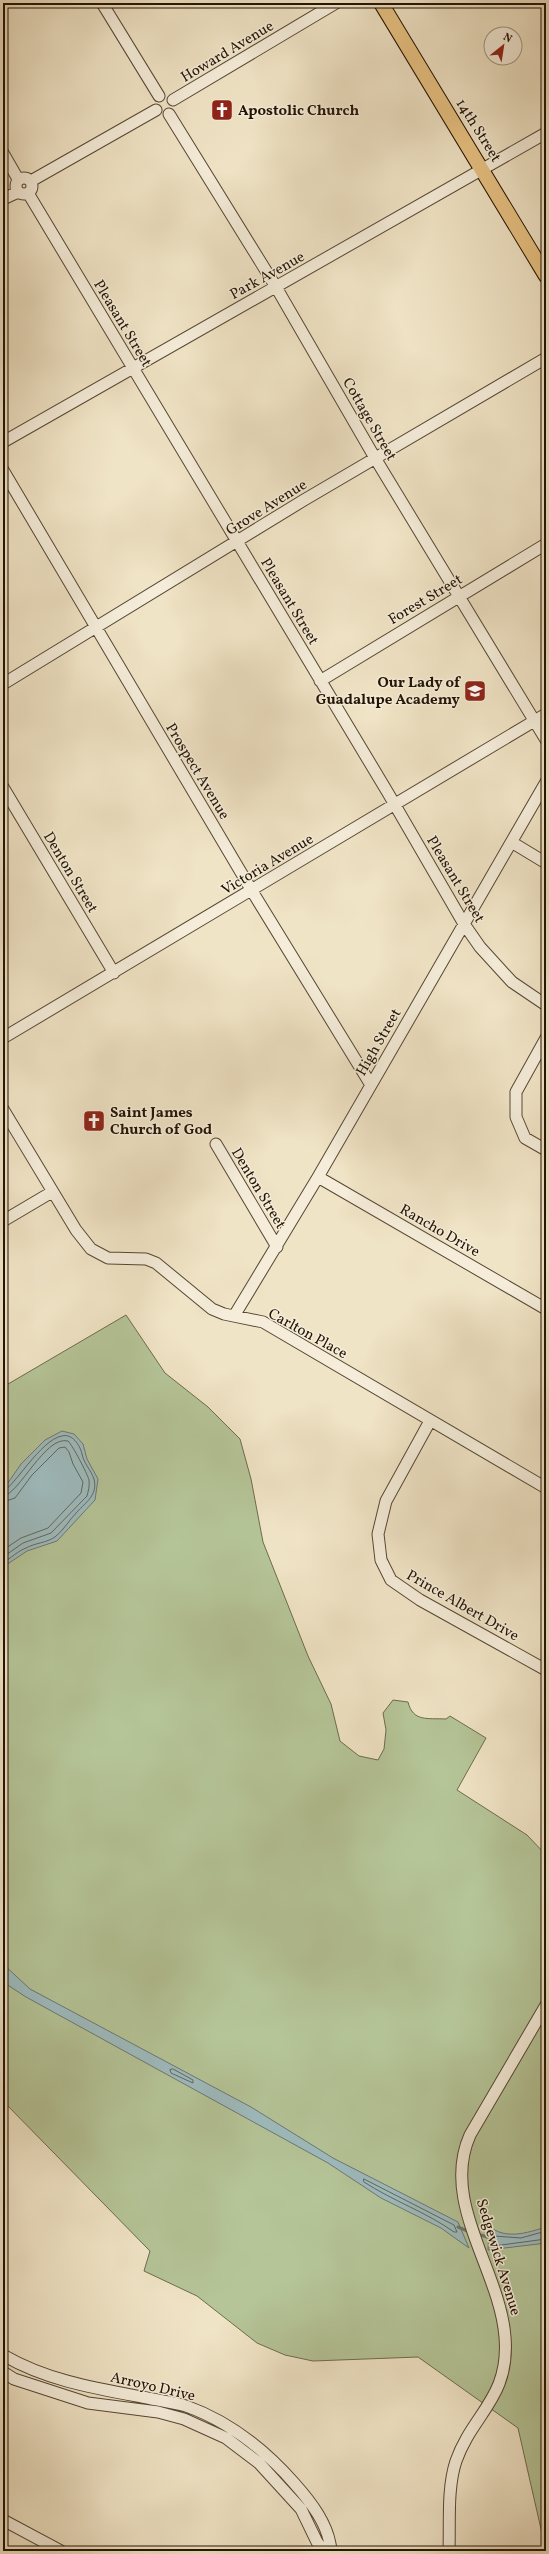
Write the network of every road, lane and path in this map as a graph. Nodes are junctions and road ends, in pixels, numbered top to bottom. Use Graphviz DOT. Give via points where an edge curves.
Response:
graph roads {
  1 [pos="102,3"];
  2 [pos="336,3"];
  3 [pos="381,3"];
  4 [pos="159,96"];
  5 [pos="173,100"];
  6 [pos="156,110"];
  7 [pos="169,114"];
  8 [pos="546,133"];
  9 [pos="3,153"];
  10 [pos="483,170"];
  11 [pos="18,180"];
  12 [pos="31,181"];
  13 [pos="23,193"];
  14 [pos="3,199"];
  15 [pos="546,276"];
  16 [pos="276,287"];
  17 [pos="546,358"];
  18 [pos="132,367"];
  19 [pos="3,442"];
  20 [pos="375,458"];
  21 [pos="3,470"];
  22 [pos="237,542"];
  23 [pos="546,544"];
  24 [pos="459,596"];
  25 [pos="95,626"];
  26 [pos="320,681"];
  27 [pos="3,684"];
  28 [pos="546,714"];
  29 [pos="534,721"];
  30 [pos="546,740"];
  31 [pos="546,782"];
  32 [pos="3,787"];
  33 [pos="395,804"];
  34 [pos="513,843"];
  35 [pos="546,862"];
  36 [pos="252,891"];
  37 [pos="464,924"];
  38 [pos="114,973"];
  39 [pos="546,1006"];
  40 [pos="3,1038"];
  41 [pos="546,1038"];
  42 [pos="371,1084"];
  43 [pos="3,1109"];
  44 [pos="216,1144"];
  45 [pos="546,1150"];
  46 [pos="318,1177"];
  47 [pos="52,1192"];
  48 [pos="3,1221"];
  49 [pos="277,1247"];
  50 [pos="546,1309"];
  51 [pos="234,1316"];
  52 [pos="430,1421"];
  53 [pos="546,1488"];
  54 [pos="546,1670"];
  55 [pos="546,2005"];
  56 [pos="3,2355"];
  57 [pos="3,2372"];
  58 [pos="3,2520"];
  59 [pos="61,2551"];
  60 [pos="324,2551"];
  61 [pos="331,2551"];
  62 [pos="449,2551"];
  1 -- 4 [label="street"];
  2 -- 5 [label="street, Howard Avenue"];
  3 -- 10 [label="main road, 14th Street"];
  4 -- 5 [label="street" via="169,96"];
  4 -- 6 [label="street" via="155,102"];
  5 -- 7 [label="street" via="173,110"];
  6 -- 7 [label="street" via="163,115"];
  6 -- 12 [label="street"];
  7 -- 16 [label="street, Cottage Street"];
  8 -- 10 [label="street, Park Avenue"];
  9 -- 11 [label="street"];
  10 -- 15 [label="main road, 14th Street"];
  10 -- 16 [label="street, Park Avenue"];
  11 -- 12 [label="street" via="27,178"];
  11 -- 13 [label="street" via="16,184"];
  12 -- 13 [label="street" via="32,189"];
  13 -- 14 [label="street"];
  13 -- 18 [label="street, Pleasant Street"];
  16 -- 18 [label="street, Park Avenue"];
  16 -- 20 [label="street, Cottage Street"];
  17 -- 20 [label="street, Grove Avenue"];
  18 -- 19 [label="street, Park Avenue"];
  18 -- 22 [label="street, Pleasant Street"];
  20 -- 22 [label="street, Grove Avenue"];
  20 -- 24 [label="street, Cottage Street"];
  21 -- 25 [label="street, Prospect Avenue"];
  22 -- 25 [label="street, Grove Avenue"];
  22 -- 26 [label="street, Pleasant Street"];
  23 -- 24 [label="street, Forest Street"];
  24 -- 26 [label="street, Forest Street"];
  24 -- 29 [label="street, Cottage Street"];
  25 -- 27 [label="street, Grove Avenue"];
  25 -- 36 [label="street, Prospect Avenue"];
  26 -- 33 [label="street, Pleasant Street"];
  28 -- 29 [label="street, Victoria Avenue"];
  29 -- 30 [label="street, Cottage Street"];
  29 -- 33 [label="street, Victoria Avenue"];
  31 -- 34 [label="street, High Street"];
  32 -- 38 [label="street, Denton Street"];
  33 -- 36 [label="street, Victoria Avenue"];
  33 -- 37 [label="street, Pleasant Street"];
  34 -- 35 [label="street"];
  34 -- 37 [label="street, High Street"];
  36 -- 38 [label="street, Victoria Avenue"];
  36 -- 42 [label="street, Prospect Avenue"];
  37 -- 39 [label="street, Pleasant Street" via="480,947 512,982"];
  37 -- 42 [label="street, High Street"];
  38 -- 40 [label="street, Victoria Avenue"];
  41 -- 45 [label="street" via="516,1092 516,1117 525,1138"];
  42 -- 46 [label="street, High Street"];
  43 -- 47 [label="street, Carlton Place"];
  44 -- 49 [label="street, Denton Street"];
  46 -- 49 [label="street, High Street"];
  46 -- 50 [label="street, Rancho Drive"];
  47 -- 48 [label="street"];
  47 -- 51 [label="street, Carlton Place" via="76,1230 96,1253 119,1259 151,1261 212,1309"];
  49 -- 51 [label="street, High Street"];
  51 -- 52 [label="street, Carlton Place" via="262,1322"];
  52 -- 53 [label="street, Carlton Place"];
  52 -- 54 [label="street, Prince Albert Drive" via="386,1500 378,1534 381,1560 391,1580 420,1600"];
  55 -- 62 [label="street, Sedgewick Avenue" via="462,2153 460,2174 474,2234 502,2312 505,2360 501,2382 492,2402 456,2461 452,2476"];
  56 -- 61 [label="street, Arroyo Drive" via="37,2373 65,2382 186,2406 218,2420 250,2441 282,2469 303,2493 322,2520"];
  57 -- 60 [label="street, Arroyo Drive" via="14,2379 88,2403 158,2412 184,2419 226,2438 259,2463 301,2509"];
  58 -- 59 [label="street"];
}
